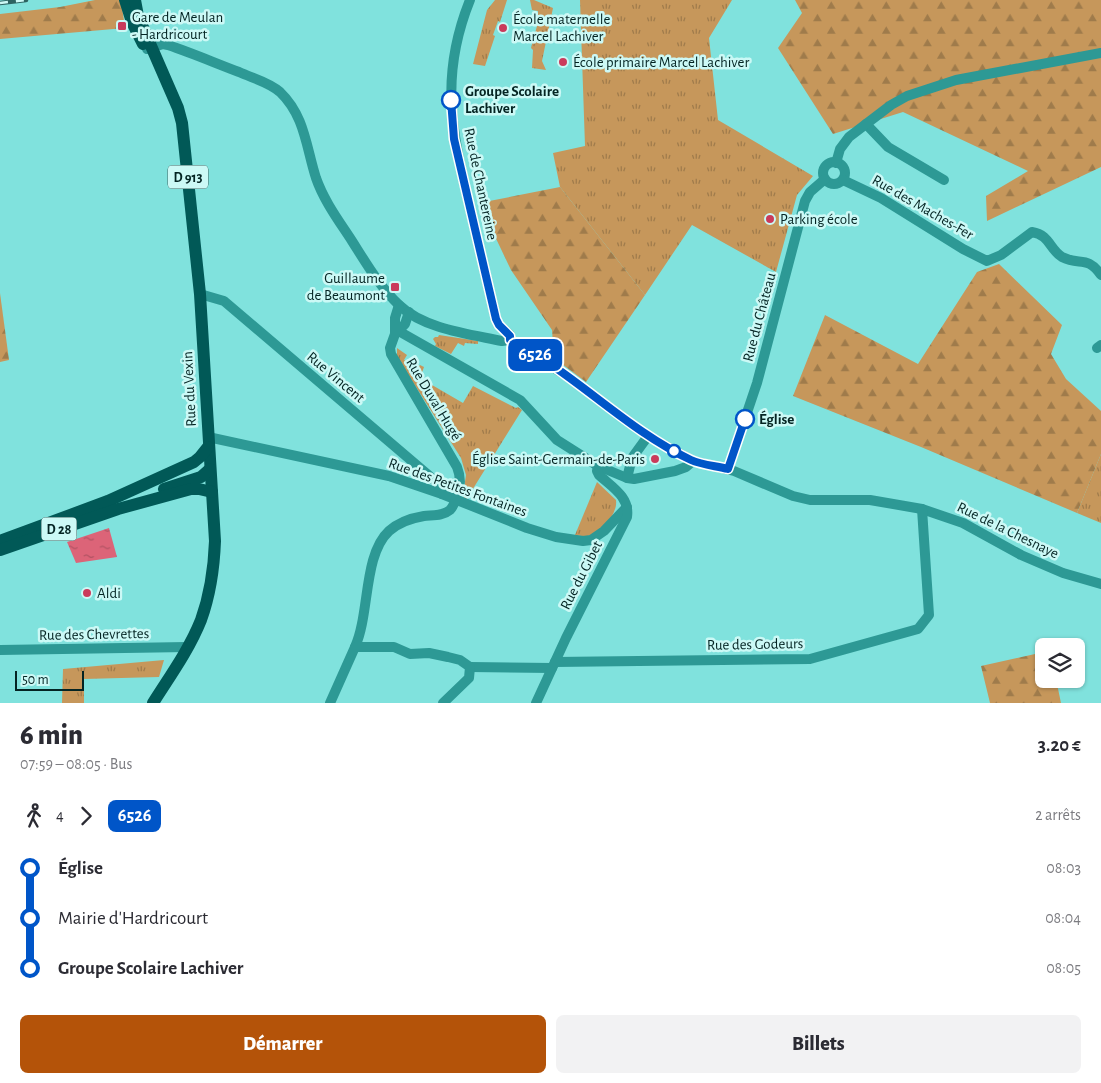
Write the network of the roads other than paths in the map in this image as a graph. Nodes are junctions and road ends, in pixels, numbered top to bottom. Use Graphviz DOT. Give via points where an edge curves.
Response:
graph roads {
  1 [pos="126,0"];
  2 [pos="135,0"];
  3 [pos="470,0"];
  4 [pos="149,48"];
  5 [pos="1101,53"];
  6 [pos="866,124"];
  7 [pos="836,162"];
  8 [pos="825,179"];
  9 [pos="843,180"];
  10 [pos="944,180"];
  11 [pos="1101,275"];
  12 [pos="200,294"];
  13 [pos="399,305"];
  14 [pos="409,312"];
  15 [pos="396,332"];
  16 [pos="510,340"];
  17 [pos="648,436"];
  18 [pos="208,442"];
  19 [pos="693,461"];
  20 [pos="194,462"];
  21 [pos="598,466"];
  22 [pos="210,469"];
  23 [pos="728,469"];
  24 [pos="627,478"];
  25 [pos="212,492"];
  26 [pos="448,497"];
  27 [pos="628,507"];
  28 [pos="118,509"];
  29 [pos="922,509"];
  30 [pos="0,541"];
  31 [pos="0,550"];
  32 [pos="1101,584"];
  33 [pos="188,647"];
  34 [pos="355,647"];
  35 [pos="0,650"];
  36 [pos="554,665"];
  37 [pos="470,666"];
  38 [pos="153,703"];
  39 [pos="330,703"];
  40 [pos="443,703"];
  41 [pos="536,703"];
  1 -- 4 [label="main road, Rue du Vexin / D 913" via="132,22"];
  2 -- 4 [label="main road, Rue du Vexin / D 913"];
  3 -- 16 [label="street, Rue de Chantereine" via="454,53 452,122 496,319"];
  4 -- 12 [label="main road, Rue du Vexin / D 913" via="180,112"];
  4 -- 13 [label="street" via="165,44 190,53 260,81 284,97 301,121 318,181 328,203 369,267"];
  5 -- 6 [label="street, Rue du Château" via="924,89 890,105"];
  6 -- 7 [label="street, Rue du Château" via="845,141"];
  6 -- 10 [label="street" via="888,147"];
  7 -- 8 [label="street, Rue du Château" via="826,166"];
  7 -- 9 [label="street" via="844,169"];
  8 -- 9 [label="street" via="834,184"];
  8 -- 23 [label="street, Rue du Château" via="813,188 805,201 757,383"];
  9 -- 11 [label="street, Rue des Maches-Fer" via="881,198 963,250 987,261 1001,255 1032,232 1042,234 1060,256 1087,262"];
  12 -- 18 [label="main road, Rue du Vexin / D 913"];
  12 -- 26 [label="street, Rue Vincent" via="224,301 434,479"];
  13 -- 14 [label="street"];
  13 -- 15 [label="street, Rue Duval Hugé"];
  14 -- 15 [label="street, Rue Duval Hugé" via="405,324"];
  14 -- 16 [label="street" via="451,330"];
  15 -- 21 [label="street" via="520,400 557,440"];
  15 -- 26 [label="street, Rue Duval Hugé" via="390,348 392,360 457,467 460,486"];
  16 -- 17 [label="street, Rue de la Chesnaye" via="567,376"];
  17 -- 19 [label="street, Rue de la Chesnaye"];
  17 -- 24 [label="street" via="632,458"];
  18 -- 20 [label="main road, D 28"];
  18 -- 22 [label="main road, Rue du Vexin / D 913"];
  18 -- 26 [label="street, Rue des Petites Fontaines" via="389,476"];
  19 -- 23 [label="street, Rue de la Chesnaye"];
  19 -- 24 [label="street" via="675,472 640,479"];
  20 -- 22 [label="main road"];
  20 -- 30 [label="main road, D 28" via="108,501"];
  21 -- 24 [label="street"];
  21 -- 27 [label="street" via="599,475 626,500"];
  22 -- 25 [label="main road, Rue du Vexin / D 913"];
  22 -- 28 [label="main road, D 28" via="201,477 146,495"];
  23 -- 29 [label="street, Rue de la Chesnaye" via="810,500 870,500"];
  25 -- 28 [label="main road" via="191,489"];
  25 -- 33 [label="main road, Rue du Vexin / D 913" via="215,541 208,598"];
  26 -- 27 [label="street, Rue des Petites Fontaines" via="546,535 583,541 595,538"];
  26 -- 34 [label="street" via="453,506 446,512 408,520 383,538 374,558 362,629"];
  27 -- 36 [label="street, Rue du Gibet" via="625,520"];
  28 -- 31 [label="main road, D 28"];
  29 -- 32 [label="street, Rue de la Chesnaye" via="963,523 1055,569"];
  29 -- 36 [label="street, Rue des Godeurs" via="929,616 918,628 810,659"];
  33 -- 35 [label="street, Rue des Chevrettes"];
  33 -- 38 [label="main road, Rue du Vexin / D 913"];
  34 -- 37 [label="street" via="388,646 410,654 448,657"];
  34 -- 39 [label="street"];
  36 -- 37 [label="street, Rue des Godeurs"];
  36 -- 41 [label="street, Rue du Gibet"];
  37 -- 40 [label="street" via="469,678"];
}
